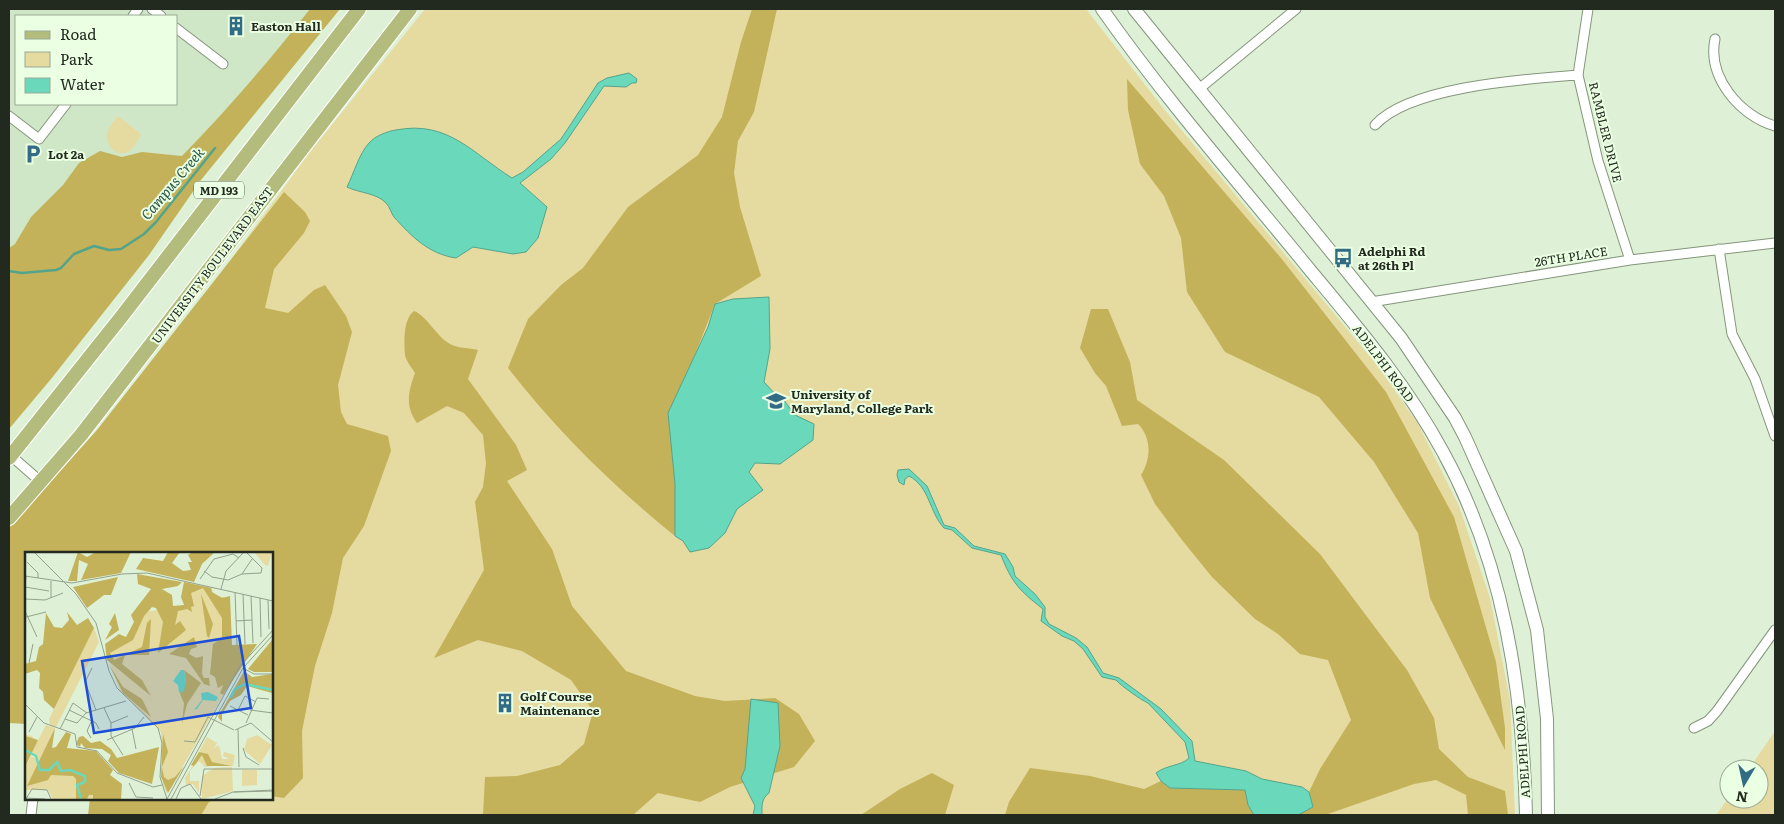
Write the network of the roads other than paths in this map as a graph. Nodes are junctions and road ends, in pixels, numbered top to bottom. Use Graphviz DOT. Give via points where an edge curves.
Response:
graph roads {
  1 [pos="359,9"];
  2 [pos="403,9"];
  3 [pos="410,9"];
  4 [pos="1102,9"];
  5 [pos="1134,9"];
  6 [pos="1296,9"];
  7 [pos="1588,9"];
  8 [pos="178,30"];
  9 [pos="391,34"];
  10 [pos="1715,39"];
  11 [pos="223,64"];
  12 [pos="1578,75"];
  13 [pos="1199,89"];
  14 [pos="65,105"];
  15 [pos="9,116"];
  16 [pos="1375,125"];
  17 [pos="1775,126"];
  18 [pos="1775,243"];
  19 [pos="1719,250"];
  20 [pos="1630,260"];
  21 [pos="1371,302"];
  22 [pos="1775,436"];
  23 [pos="9,456"];
  24 [pos="41,482"];
  25 [pos="9,518"];
  26 [pos="1775,630"];
  27 [pos="1694,728"];
  28 [pos="33,799"];
  29 [pos="31,815"];
  30 [pos="1526,815"];
  31 [pos="1548,815"];
  1 -- 23 [label="main road, MD 193"];
  2 -- 9 [label="main road"];
  3 -- 9 [label="main road, UNIVERSITY BOULEVARD EAST / MD 193"];
  4 -- 30 [label="main road, ADELPHI ROAD" via="1397,376 1444,453 1482,540 1508,629 1522,725"];
  5 -- 13 [label="main road, ADELPHI ROAD"];
  6 -- 13 [label="street"];
  7 -- 12 [label="street, RAMBLER DRIVE"];
  8 -- 11 [label="street"];
  9 -- 24 [label="main road, UNIVERSITY BOULEVARD EAST / MD 193"];
  10 -- 17 [label="street" via="1714,67 1730,95 1754,115"];
  12 -- 16 [label="street" via="1482,84 1415,101 1384,116"];
  12 -- 20 [label="street, RAMBLER DRIVE" via="1598,161"];
  13 -- 21 [label="main road, ADELPHI ROAD"];
  14 -- 15 [label="street" via="39,139"];
  18 -- 19 [label="street, 26TH PLACE"];
  19 -- 20 [label="street, 26TH PLACE"];
  19 -- 22 [label="street" via="1732,334 1755,379"];
  20 -- 21 [label="street, 26TH PLACE"];
  21 -- 31 [label="main road, ADELPHI ROAD" via="1402,338 1455,418 1483,473 1516,551 1537,630 1543,669 1548,729"];
  23 -- 24 [label="street"];
  24 -- 25 [label="main road, UNIVERSITY BOULEVARD EAST / MD 193"];
  26 -- 27 [label="street" via="1717,711 1708,721"];
  28 -- 29 [label="street"];
}
